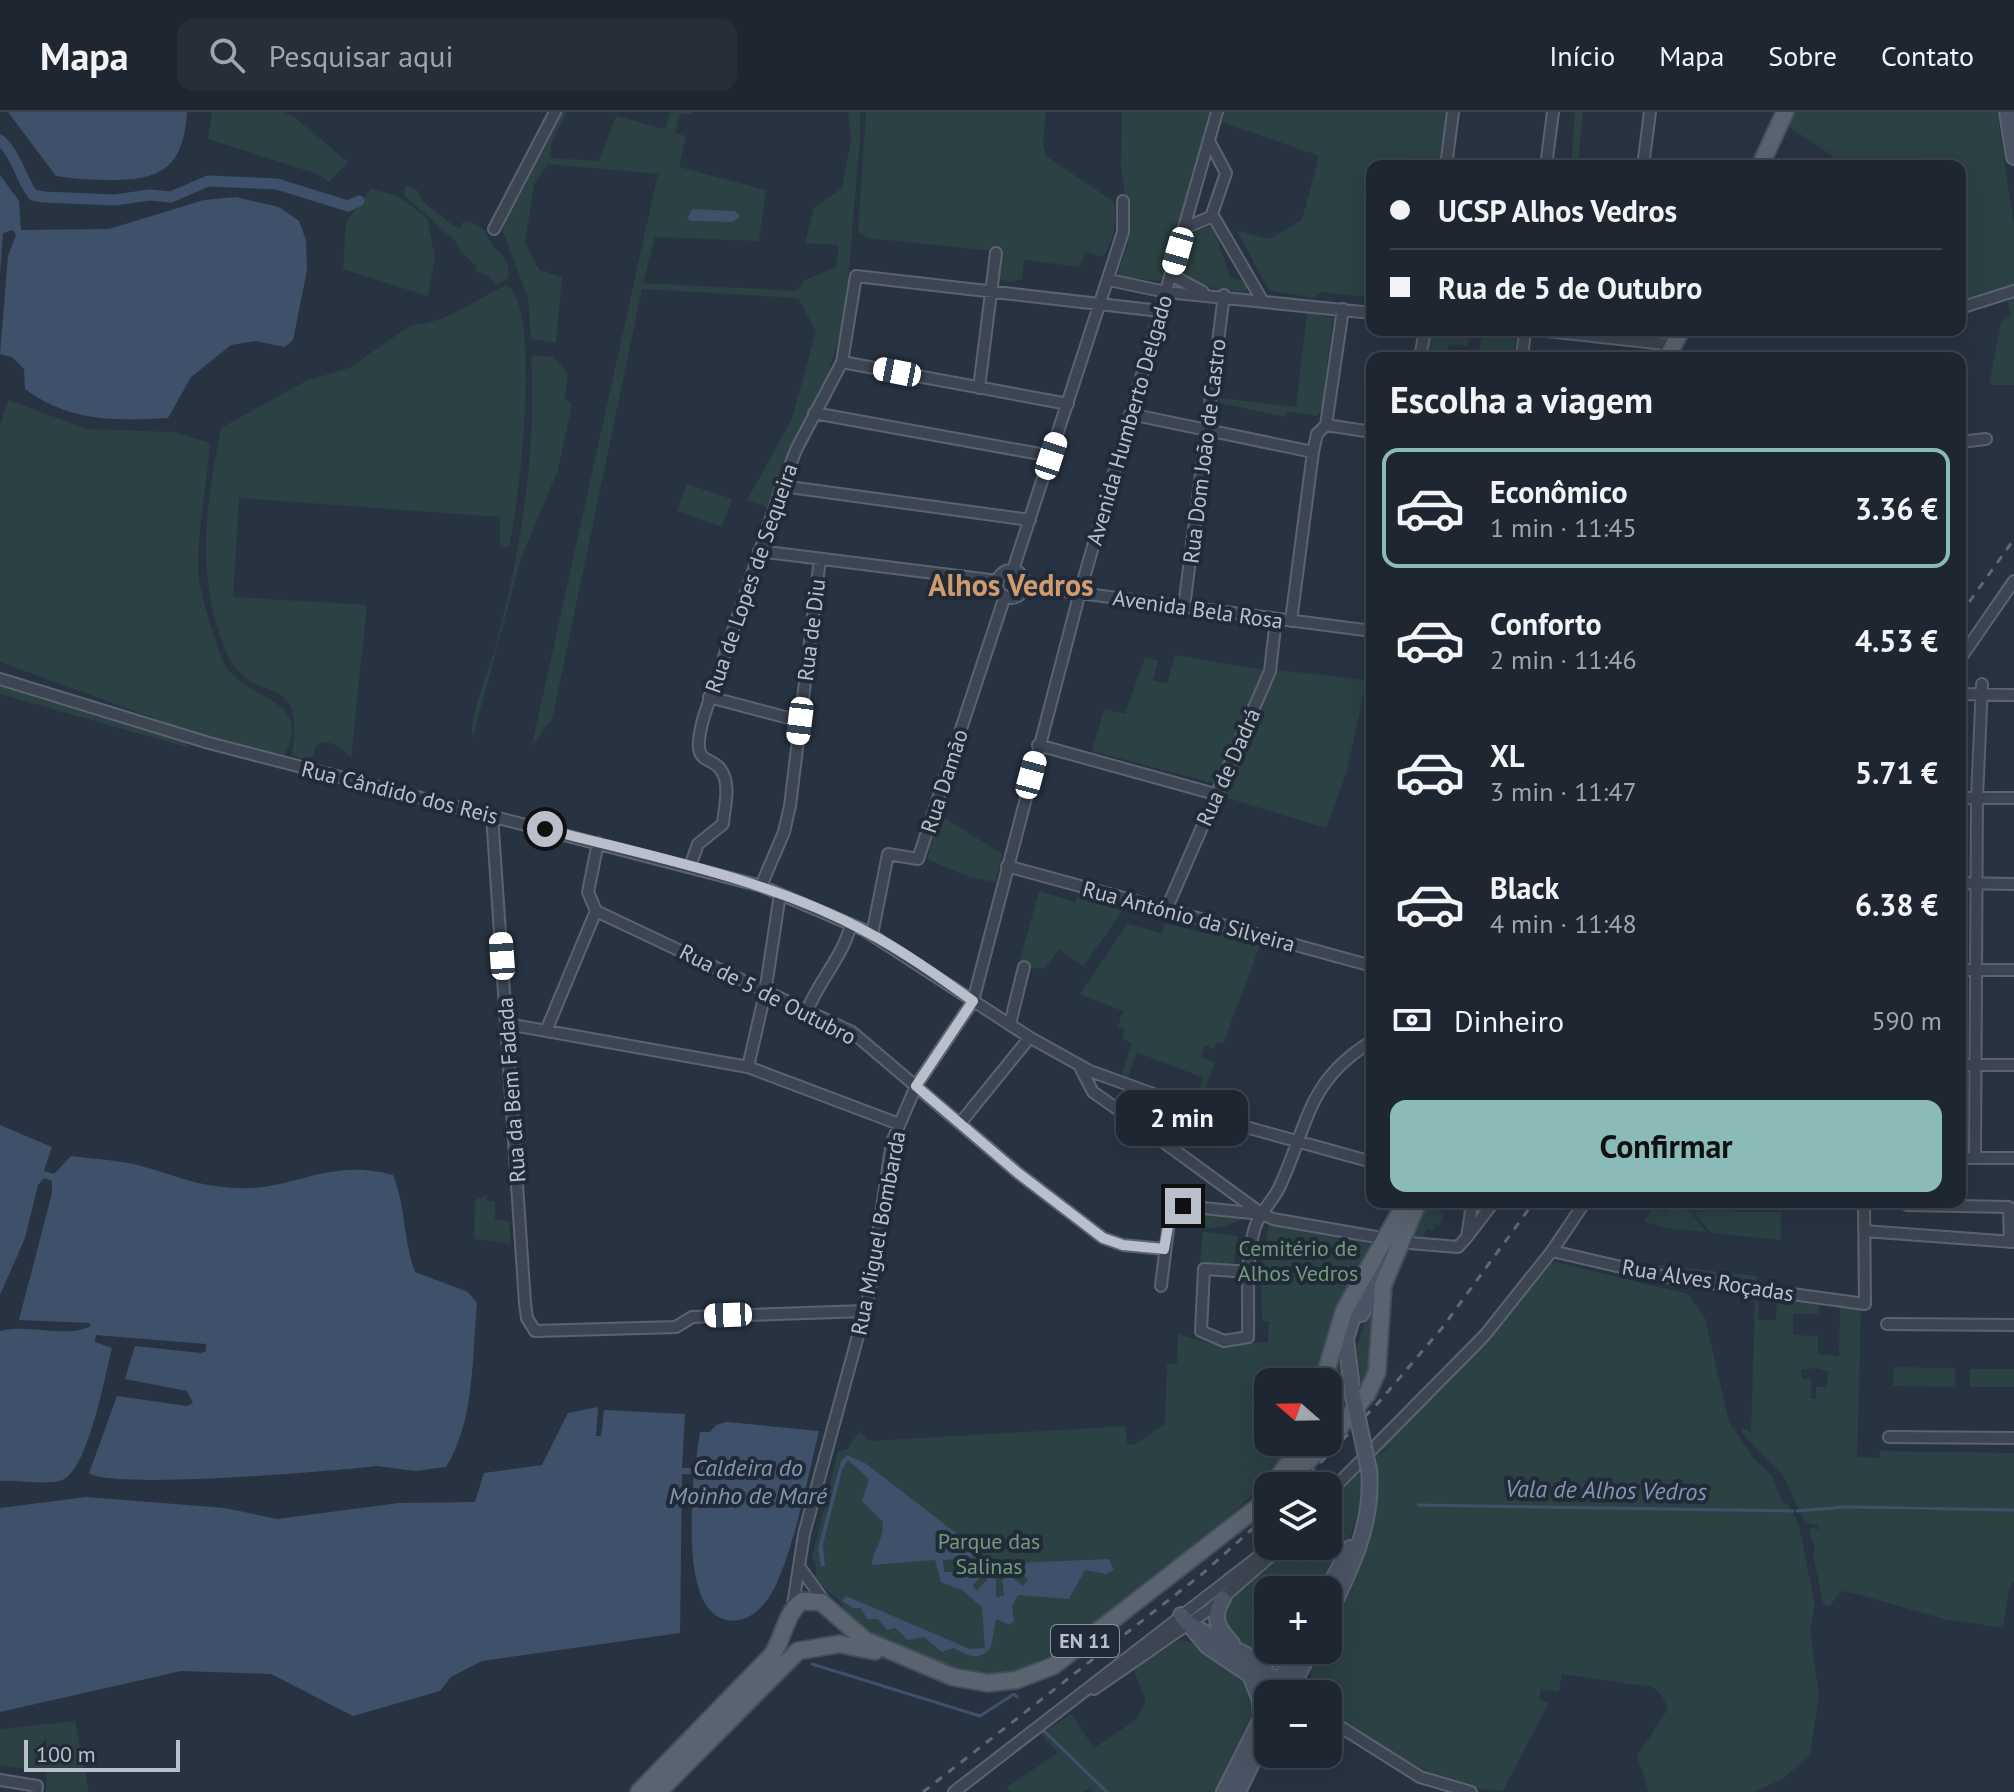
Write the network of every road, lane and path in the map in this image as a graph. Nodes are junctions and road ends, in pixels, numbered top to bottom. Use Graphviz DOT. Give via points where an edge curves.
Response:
graph roads {
  1 [pos="555,112"];
  2 [pos="1217,112"];
  3 [pos="1453,112"];
  4 [pos="1553,112"];
  5 [pos="1650,112"];
  6 [pos="1785,112"];
  7 [pos="2008,113"];
  8 [pos="1209,141"];
  9 [pos="2014,157"];
  10 [pos="1447,160"];
  11 [pos="1547,160"];
  12 [pos="1644,160"];
  13 [pos="1763,160"];
  14 [pos="1123,201"];
  15 [pos="1212,214"];
  16 [pos="1184,228"];
  17 [pos="494,229"];
  18 [pos="996,253"];
  19 [pos="1171,275"];
  20 [pos="1109,280"];
  21 [pos="2014,291"];
  22 [pos="1166,292"];
  23 [pos="991,293"];
  24 [pos="1204,293"];
  25 [pos="1224,295"];
  26 [pos="1262,300"];
  27 [pos="1100,306"];
  28 [pos="1966,306"];
  29 [pos="1343,309"];
  30 [pos="1160,311"];
  31 [pos="1366,312"];
  32 [pos="1596,336"];
  33 [pos="1674,344"];
  34 [pos="842,362"];
  35 [pos="979,388"];
  36 [pos="1068,404"];
  37 [pos="814,413"];
  38 [pos="1130,414"];
  39 [pos="1326,425"];
  40 [pos="1208,431"];
  41 [pos="1366,431"];
  42 [pos="1986,439"];
  43 [pos="1966,441"];
  44 [pos="1313,452"];
  45 [pos="1051,456"];
  46 [pos="782,486"];
  47 [pos="1030,520"];
  48 [pos="759,551"];
  49 [pos="820,559"];
  50 [pos="1013,570"];
  51 [pos="998,581"];
  52 [pos="2014,581"];
  53 [pos="1025,586"];
  54 [pos="1080,592"];
  55 [pos="1005,596"];
  56 [pos="1184,607"];
  57 [pos="1276,619"];
  58 [pos="1291,621"];
  59 [pos="1366,630"];
  60 [pos="1966,650"];
  61 [pos="0,679"];
  62 [pos="1981,689"];
  63 [pos="1966,693"];
  64 [pos="2014,695"];
  65 [pos="709,697"];
  66 [pos="800,721"];
  67 [pos="1038,745"];
  68 [pos="1215,794"];
  69 [pos="1966,798"];
  70 [pos="1977,798"];
  71 [pos="2014,798"];
  72 [pos="492,815"];
  73 [pos="598,843"];
  74 [pos="690,866"];
  75 [pos="1007,866"];
  76 [pos="1966,883"];
  77 [pos="1976,883"];
  78 [pos="2014,884"];
  79 [pos="761,886"];
  80 [pos="780,894"];
  81 [pos="1166,910"];
  82 [pos="596,911"];
  83 [pos="851,924"];
  84 [pos="872,935"];
  85 [pos="1366,964"];
  86 [pos="1024,967"];
  87 [pos="1966,970"];
  88 [pos="1976,970"];
  89 [pos="2014,970"];
  90 [pos="765,993"];
  91 [pos="973,1001"];
  92 [pos="807,1011"];
  93 [pos="507,1024"];
  94 [pos="1010,1024"];
  95 [pos="546,1031"];
  96 [pos="1026,1042"];
  97 [pos="1366,1046"];
  98 [pos="1076,1064"];
  99 [pos="1966,1065"];
  100 [pos="1975,1065"];
  101 [pos="2014,1065"];
  102 [pos="748,1067"];
  103 [pos="916,1086"];
  104 [pos="1168,1100"];
  105 [pos="962,1121"];
  106 [pos="899,1124"];
  107 [pos="1147,1130"];
  108 [pos="1300,1142"];
  109 [pos="1966,1158"];
  110 [pos="1975,1158"];
  111 [pos="2014,1158"];
  112 [pos="1366,1160"];
  113 [pos="1966,1206"];
  114 [pos="1401,1208"];
  115 [pos="1416,1208"];
  116 [pos="1470,1208"];
  117 [pos="1489,1208"];
  118 [pos="1581,1208"];
  119 [pos="1864,1208"];
  120 [pos="1262,1214"];
  121 [pos="1864,1231"];
  122 [pos="1376,1237"];
  123 [pos="1467,1237"];
  124 [pos="2012,1242"];
  125 [pos="1403,1246"];
  126 [pos="1164,1249"];
  127 [pos="1552,1251"];
  128 [pos="1373,1263"];
  129 [pos="1250,1272"];
  130 [pos="1161,1286"];
  131 [pos="865,1311"];
  132 [pos="1887,1324"];
  133 [pos="2014,1325"];
  134 [pos="1327,1368"];
  135 [pos="1349,1377"];
  136 [pos="1342,1425"];
  137 [pos="1889,1437"];
  138 [pos="2014,1438"];
  139 [pos="1313,1456"];
  140 [pos="1296,1472"];
  141 [pos="1342,1480"];
  142 [pos="1254,1512"];
  143 [pos="1366,1519"];
  144 [pos="1256,1560"];
  145 [pos="1266,1560"];
  146 [pos="801,1569"];
  147 [pos="1335,1576"];
  148 [pos="1342,1586"];
  149 [pos="1223,1599"];
  150 [pos="831,1609"];
  151 [pos="789,1619"];
  152 [pos="1185,1620"];
  153 [pos="818,1646"];
  154 [pos="888,1653"];
  155 [pos="1243,1653"];
  156 [pos="1254,1656"];
  157 [pos="1250,1675"];
  158 [pos="1260,1680"];
  159 [pos="1271,1680"];
  160 [pos="1254,1685"];
  161 [pos="1342,1728"];
  162 [pos="1254,1743"];
  163 [pos="1254,1753"];
  164 [pos="0,1780"];
  165 [pos="969,1787"];
  166 [pos="36,1792"];
  167 [pos="639,1792"];
  168 [pos="658,1792"];
  169 [pos="954,1792"];
  170 [pos="1224,1792"];
  171 [pos="1238,1792"];
  172 [pos="1471,1792"];
  1 -- 17 [label="street"];
  2 -- 8 [label="street, Avenida Humberto Delgado"];
  3 -- 10 [label="street"];
  4 -- 11 [label="street"];
  5 -- 12 [label="street"];
  6 -- 13 [label="main road"];
  7 -- 9 [label="main road"];
  8 -- 15 [label="street" via="1226,169"];
  8 -- 16 [label="street, Avenida Humberto Delgado"];
  14 -- 20 [label="street" via="1123,232"];
  15 -- 16 [label="street"];
  15 -- 26 [label="street"];
  16 -- 19 [label="street, Avenida Humberto Delgado"];
  18 -- 23 [label="street"];
  19 -- 22 [label="street, Avenida Humberto Delgado"];
  19 -- 24 [label="street"];
  20 -- 22 [label="street"];
  20 -- 27 [label="street"];
  21 -- 28 [label="street"];
  22 -- 24 [label="street"];
  22 -- 30 [label="street, Avenida Humberto Delgado"];
  23 -- 27 [label="street"];
  23 -- 34 [label="street, Rua de Lopes de Sequeira" via="856,276"];
  23 -- 35 [label="street"];
  24 -- 25 [label="street"];
  25 -- 26 [label="street"];
  25 -- 40 [label="street, Rua Dom João de Castro"];
  26 -- 29 [label="street"];
  27 -- 30 [label="street"];
  27 -- 36 [label="street"];
  29 -- 31 [label="street"];
  29 -- 39 [label="street"];
  30 -- 38 [label="street, Avenida Humberto Delgado"];
  32 -- 33 [label="street"];
  34 -- 35 [label="street"];
  34 -- 37 [label="street, Rua de Lopes de Sequeira"];
  35 -- 36 [label="street"];
  36 -- 45 [label="street"];
  37 -- 45 [label="street"];
  37 -- 46 [label="street, Rua de Lopes de Sequeira"];
  38 -- 40 [label="street"];
  38 -- 54 [label="street, Avenida Humberto Delgado"];
  39 -- 41 [label="street"];
  39 -- 44 [label="street" via="1317,434"];
  40 -- 44 [label="street"];
  40 -- 56 [label="street, Rua Dom João de Castro"];
  42 -- 43 [label="street"];
  44 -- 58 [label="street"];
  45 -- 47 [label="street"];
  46 -- 47 [label="street"];
  46 -- 48 [label="street, Rua de Lopes de Sequeira"];
  47 -- 50 [label="street"];
  48 -- 49 [label="street"];
  48 -- 65 [label="street, Rua de Lopes de Sequeira"];
  49 -- 51 [label="street"];
  49 -- 66 [label="street, Rua de Diu"];
  50 -- 51 [label="street"];
  50 -- 53 [label="street"];
  51 -- 55 [label="street"];
  52 -- 60 [label="street"];
  53 -- 54 [label="street, Avenida Bela Rosa"];
  53 -- 55 [label="street" via="1017,597"];
  54 -- 56 [label="street, Avenida Bela Rosa"];
  54 -- 67 [label="street, Avenida Humberto Delgado"];
  55 -- 84 [label="street, Rua Damão" via="918,859 888,854"];
  56 -- 57 [label="street, Avenida Bela Rosa"];
  57 -- 58 [label="street, Avenida Bela Rosa"];
  57 -- 68 [label="street, Rua de Dadrá" via="1270,671"];
  58 -- 59 [label="street, Avenida Bela Rosa"];
  61 -- 72 [label="street, Rua Cândido dos Reis" via="248,754"];
  62 -- 63 [label="street"];
  62 -- 64 [label="street"];
  62 -- 70 [label="street"];
  65 -- 66 [label="street"];
  65 -- 74 [label="street, Rua de Lopes de Sequeira" via="697,745 726,782 723,824 698,844"];
  66 -- 79 [label="street, Rua de Diu" via="787,819"];
  67 -- 68 [label="street"];
  67 -- 75 [label="street, Avenida Humberto Delgado"];
  68 -- 81 [label="street, Rua de Dadrá"];
  69 -- 70 [label="street"];
  70 -- 71 [label="street"];
  70 -- 77 [label="street"];
  72 -- 73 [label="street, Rua Cândido dos Reis"];
  72 -- 93 [label="street, Rua da Bem Fadada"];
  73 -- 74 [label="street, Rua Cândido dos Reis"];
  73 -- 82 [label="street" via="588,892"];
  74 -- 79 [label="street, Rua Cândido dos Reis"];
  75 -- 81 [label="street, Rua António da Silveira"];
  75 -- 91 [label="street, Avenida Humberto Delgado"];
  76 -- 77 [label="street"];
  77 -- 78 [label="street"];
  77 -- 88 [label="street"];
  79 -- 80 [label="street, Rua Cândido dos Reis"];
  80 -- 83 [label="street, Rua Cândido dos Reis"];
  80 -- 90 [label="street"];
  81 -- 85 [label="street, Rua António da Silveira"];
  82 -- 90 [label="street, Rua de 5 de Outubro"];
  82 -- 95 [label="street"];
  83 -- 84 [label="street, Rua Cândido dos Reis"];
  83 -- 92 [label="street" via="844,947"];
  84 -- 91 [label="street, Rua Cândido dos Reis"];
  86 -- 94 [label="street"];
  87 -- 88 [label="street"];
  88 -- 89 [label="street"];
  88 -- 100 [label="street"];
  90 -- 92 [label="street, Rua de 5 de Outubro"];
  90 -- 102 [label="street"];
  91 -- 94 [label="street, Rua Cândido dos Reis"];
  91 -- 103 [label="street, Avenida Humberto Delgado"];
  92 -- 103 [label="street, Rua de 5 de Outubro" via="852,1032"];
  93 -- 95 [label="street"];
  93 -- 131 [label="street, Rua da Bem Fadada" via="527,1318 535,1331 676,1327 692,1317"];
  94 -- 98 [label="street, Rua Cândido dos Reis"];
  95 -- 102 [label="street"];
  96 -- 105 [label="street"];
  97 -- 108 [label="street" via="1326,1077"];
  98 -- 104 [label="street, Rua Cândido dos Reis"];
  98 -- 107 [label="street" via="1093,1092"];
  99 -- 100 [label="street"];
  100 -- 101 [label="street"];
  100 -- 110 [label="street"];
  102 -- 106 [label="street"];
  103 -- 106 [label="street, Rua Miguel Bombarda"];
  103 -- 126 [label="street, Rua de 5 de Outubro" via="1103,1238"];
  104 -- 107 [label="street"];
  104 -- 108 [label="street, Rua Cândido dos Reis"];
  106 -- 131 [label="street, Rua Miguel Bombarda" via="888,1158"];
  107 -- 120 [label="street"];
  108 -- 112 [label="street, Rua Cândido dos Reis"];
  108 -- 120 [label="street"];
  109 -- 110 [label="street"];
  110 -- 111 [label="street"];
  113 -- 124 [label="street" via="2009,1207"];
  114 -- 128 [label="main road"];
  115 -- 125 [label="main road"];
  116 -- 123 [label="street"];
  117 -- 123 [label="street"];
  118 -- 127 [label="street"];
  119 -- 121 [label="street"];
  120 -- 122 [label="street"];
  120 -- 126 [label="street" via="1183,1206 1169,1221"];
  120 -- 129 [label="street" via="1255,1228"];
  121 -- 124 [label="street"];
  121 -- 127 [label="street, Rua Alves Roçadas" via="1865,1304 1660,1276"];
  123 -- 125 [label="street" via="1458,1247"];
  125 -- 135 [label="main road" via="1359,1318"];
  125 -- 136 [label="main road" via="1379,1302 1377,1372"];
  126 -- 130 [label="street"];
  127 -- 141 [label="street" via="1485,1335"];
  128 -- 134 [label="main road" via="1344,1311"];
  128 -- 135 [label="main road" via="1349,1322"];
  129 -- 129 [label="street" via="1248,1337 1224,1341 1201,1331 1204,1269"];
  131 -- 146 [label="street, Rua Miguel Bombarda" via="804,1534"];
  132 -- 133 [label="street"];
  135 -- 143 [label="main road, bridge" via="1369,1470"];
  137 -- 138 [label="street"];
  139 -- 140 [label="main road"];
  142 -- 154 [label="main road, EN 11" via="1053,1666 1016,1680 988,1683 953,1677"];
  143 -- 147 [label="main road"];
  143 -- 148 [label="main road"];
  144 -- 152 [label="street"];
  145 -- 149 [label="street"];
  146 -- 150 [label="street"];
  146 -- 151 [label="street, Rua Miguel Bombarda"];
  149 -- 152 [label="street"];
  149 -- 155 [label="main road" via="1217,1623"];
  150 -- 151 [label="main road" via="808,1599"];
  150 -- 153 [label="main road" via="835,1631"];
  150 -- 154 [label="main road" via="856,1634"];
  151 -- 153 [label="main road" via="796,1643"];
  151 -- 167 [label="main road" via="772,1655"];
  152 -- 155 [label="main road"];
  152 -- 157 [label="main road" via="1198,1639"];
  152 -- 165 [label="street" via="1052,1716"];
  153 -- 154 [label="main road" via="839,1644"];
  153 -- 168 [label="main road" via="798,1651 781,1664"];
  155 -- 156 [label="main road"];
  155 -- 159 [label="main road"];
  157 -- 158 [label="main road"];
  157 -- 160 [label="main road"];
  161 -- 172 [label="street" via="1420,1777"];
  162 -- 170 [label="main road"];
  163 -- 171 [label="main road"];
  164 -- 166 [label="street" via="37,1786"];
  165 -- 169 [label="street"];
}
